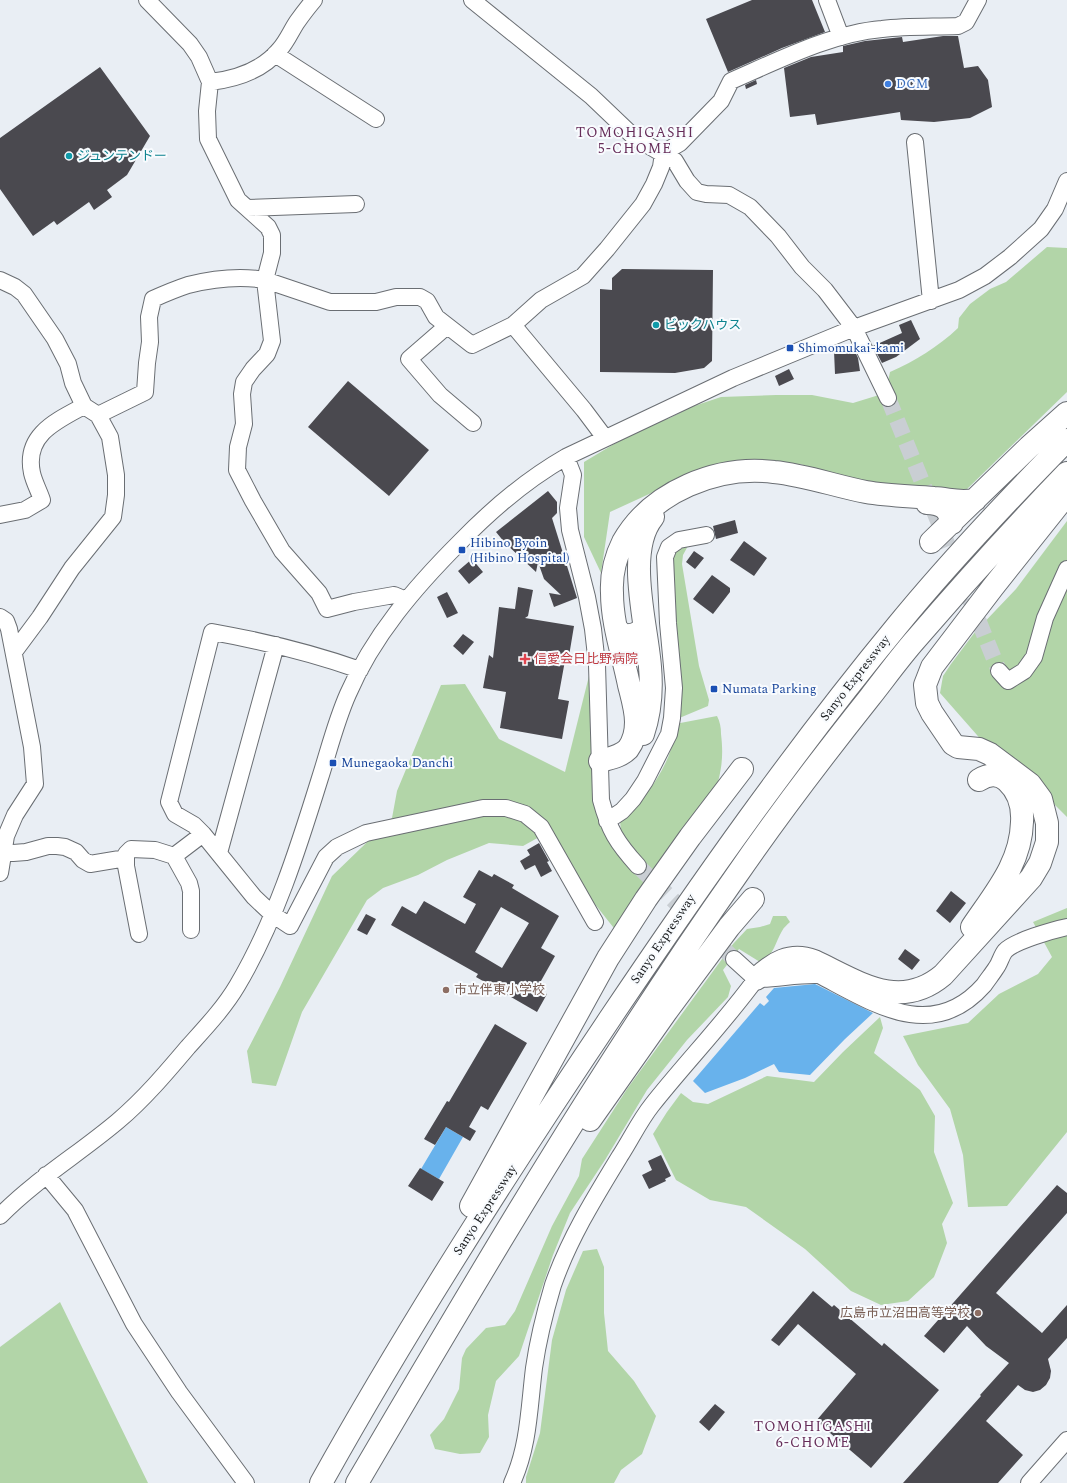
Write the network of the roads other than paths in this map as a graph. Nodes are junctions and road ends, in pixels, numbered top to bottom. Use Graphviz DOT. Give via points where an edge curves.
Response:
graph roads {
  1 [pos="147,0"];
  2 [pos="314,0"];
  3 [pos="472,0"];
  4 [pos="828,0"];
  5 [pos="978,0"];
  6 [pos="841,38"];
  7 [pos="276,54"];
  8 [pos="210,82"];
  9 [pos="376,119"];
  10 [pos="915,142"];
  11 [pos="663,153"];
  12 [pos="1067,181"];
  13 [pos="356,204"];
  14 [pos="247,208"];
  15 [pos="0,280"];
  16 [pos="265,280"];
  17 [pos="930,301"];
  18 [pos="513,325"];
  19 [pos="447,326"];
  20 [pos="854,328"];
  21 [pos="888,398"];
  22 [pos="84,406"];
  23 [pos="1067,413"];
  24 [pos="98,415"];
  25 [pos="472,424"];
  26 [pos="605,438"];
  27 [pos="1067,440"];
  28 [pos="566,457"];
  29 [pos="1067,473"];
  30 [pos="1067,494"];
  31 [pos="974,500"];
  32 [pos="0,515"];
  33 [pos="952,523"];
  34 [pos="706,535"];
  35 [pos="931,542"];
  36 [pos="1067,569"];
  37 [pos="406,600"];
  38 [pos="0,617"];
  39 [pos="644,619"];
  40 [pos="616,624"];
  41 [pos="276,645"];
  42 [pos="14,652"];
  43 [pos="648,652"];
  44 [pos="623,657"];
  45 [pos="360,670"];
  46 [pos="999,671"];
  47 [pos="600,761"];
  48 [pos="742,769"];
  49 [pos="979,780"];
  50 [pos="1046,815"];
  51 [pos="1022,819"];
  52 [pos="607,821"];
  53 [pos="203,834"];
  54 [pos="4,852"];
  55 [pos="1018,852"];
  56 [pos="219,854"];
  57 [pos="174,856"];
  58 [pos="1042,856"];
  59 [pos="126,858"];
  60 [pos="638,866"];
  61 [pos="0,873"];
  62 [pos="753,899"];
  63 [pos="272,914"];
  64 [pos="595,922"];
  65 [pos="1067,927"];
  66 [pos="191,930"];
  67 [pos="139,934"];
  68 [pos="734,959"];
  69 [pos="756,979"];
  70 [pos="46,1175"];
  71 [pos="0,1216"];
  72 [pos="493,1252"];
  73 [pos="366,1403"];
  74 [pos="1067,1440"];
  75 [pos="246,1483"];
  76 [pos="320,1483"];
  77 [pos="357,1483"];
  78 [pos="512,1483"];
  79 [pos="1029,1483"];
  1 -- 8 [label="street" via="190,44 199,56"];
  2 -- 7 [label="street"];
  3 -- 11 [label="street" via="591,96 634,137"];
  4 -- 6 [label="street"];
  5 -- 6 [label="street" via="966,22 958,26 881,29"];
  6 -- 11 [label="street" via="808,48 731,81 721,101 680,143"];
  7 -- 8 [label="street" via="245,75"];
  7 -- 9 [label="street"];
  8 -- 14 [label="street" via="208,138 238,200"];
  10 -- 17 [label="street"];
  11 -- 18 [label="street" via="661,167 643,204 607,249 583,276 541,300"];
  11 -- 20 [label="street" via="675,161 697,192 729,195 750,208 825,290"];
  12 -- 17 [label="street" via="1055,209 1045,224 1016,252 985,276"];
  13 -- 14 [label="street"];
  14 -- 16 [label="street" via="268,227 272,235 272,253"];
  15 -- 22 [label="street" via="24,294 50,333 68,364 73,383"];
  16 -- 19 [label="street" via="330,302 376,302 396,297 420,297 427,301 436,317"];
  16 -- 24 [label="street" via="219,280 188,286 153,298 149,317 150,342 145,392"];
  16 -- 37 [label="street" via="272,341 267,354 244,382 244,424 238,447 237,470 282,551 319,594 327,609 394,595"];
  17 -- 20 [label="street"];
  18 -- 19 [label="street" via="472,344"];
  18 -- 26 [label="street"];
  19 -- 25 [label="street" via="409,359 440,395"];
  20 -- 21 [label="street"];
  20 -- 26 [label="street" via="733,378"];
  22 -- 24 [label="street"];
  22 -- 32 [label="street" via="64,416 44,431 34,444 31,458 32,474 42,500 25,510"];
  23 -- 31 [label="highway"];
  24 -- 42 [label="street" via="110,437 116,475 113,517 72,568"];
  26 -- 28 [label="street"];
  27 -- 73 [label="highway, Sanyo Expressway" via="1008,500 898,625 759,803 582,1060 470,1232"];
  28 -- 37 [label="street" via="509,495 437,564"];
  28 -- 47 [label="street" via="573,475 568,508 570,530 593,630 597,666"];
  29 -- 72 [label="highway, Sanyo Expressway" via="915,640 774,821 646,1007"];
  30 -- 50 [label="highway" via="932,667 925,685 927,703 953,744 965,749 985,751 1006,765 1034,788"];
  31 -- 33 [label="highway"];
  31 -- 40 [label="highway" via="963,502 868,493 775,472 746,470 706,478 679,490 658,504 639,521 624,541 612,573"];
  33 -- 35 [label="highway"];
  33 -- 39 [label="highway" via="950,514 944,507 936,504 873,498 775,477 741,476 714,481 674,499 649,522 642,537 639,554"];
  34 -- 52 [label="street" via="679,540 669,547 665,558 674,688 669,734 633,799 622,811"];
  36 -- 46 [label="street" via="1045,618 1034,657 1024,671 1008,681"];
  37 -- 45 [label="street" via="389,621"];
  38 -- 42 [label="street" via="6,621"];
  39 -- 40 [label="street" via="642,625 634,632 624,632"];
  39 -- 43 [label="highway"];
  40 -- 44 [label="highway"];
  41 -- 45 [label="street"];
  41 -- 53 [label="street" via="212,632 169,802 174,814 194,825"];
  41 -- 56 [label="street"];
  42 -- 54 [label="street" via="32,747 35,784 15,815 6,836"];
  43 -- 44 [label="street" via="639,644 633,644 628,647"];
  43 -- 47 [label="highway" via="650,693 641,739 630,753"];
  44 -- 47 [label="highway" via="634,711 635,733 631,744 623,753"];
  45 -- 63 [label="street" via="348,693 295,856"];
  47 -- 52 [label="street" via="601,800"];
  48 -- 73 [label="highway" via="686,843 608,958"];
  49 -- 51 [label="highway" via="994,775 1008,781 1018,796"];
  50 -- 51 [label="street" via="1044,824 1037,828 1029,827"];
  50 -- 58 [label="highway" via="1048,836"];
  51 -- 55 [label="highway"];
  52 -- 60 [label="street" via="625,852"];
  53 -- 56 [label="street"];
  53 -- 57 [label="street"];
  54 -- 59 [label="street" via="26,852 48,846 65,846 90,864"];
  54 -- 61 [label="street"];
  55 -- 58 [label="street" via="1025,845 1033,843 1038,846"];
  55 -- 69 [label="highway" via="1005,878 960,944 945,964 926,979 903,986 879,984 814,955 797,952 774,960"];
  56 -- 63 [label="street" via="254,897"];
  57 -- 59 [label="street" via="155,850 131,849"];
  57 -- 66 [label="street" via="191,891"];
  58 -- 69 [label="highway" via="1031,878 943,975 924,988 901,993 878,990 804,958 780,961"];
  59 -- 67 [label="street"];
  62 -- 72 [label="highway" via="666,1012"];
  63 -- 64 [label="street" via="290,926 326,856 366,833 484,808 506,808 525,814 541,827"];
  63 -- 70 [label="street" via="236,988 197,1037 120,1120"];
  65 -- 69 [label="street" via="1023,941 1005,951 983,985 964,1003 927,1016 909,1015 885,1008 819,975"];
  68 -- 69 [label="street"];
  69 -- 78 [label="street" via="651,1107 591,1205 570,1245 554,1285 539,1337 528,1430 520,1466"];
  70 -- 71 [label="street"];
  70 -- 75 [label="street" via="75,1210 134,1324 179,1392"];
  72 -- 77 [label="highway, Sanyo Expressway"];
  73 -- 76 [label="highway, Sanyo Expressway"];
  74 -- 79 [label="street"];
}
